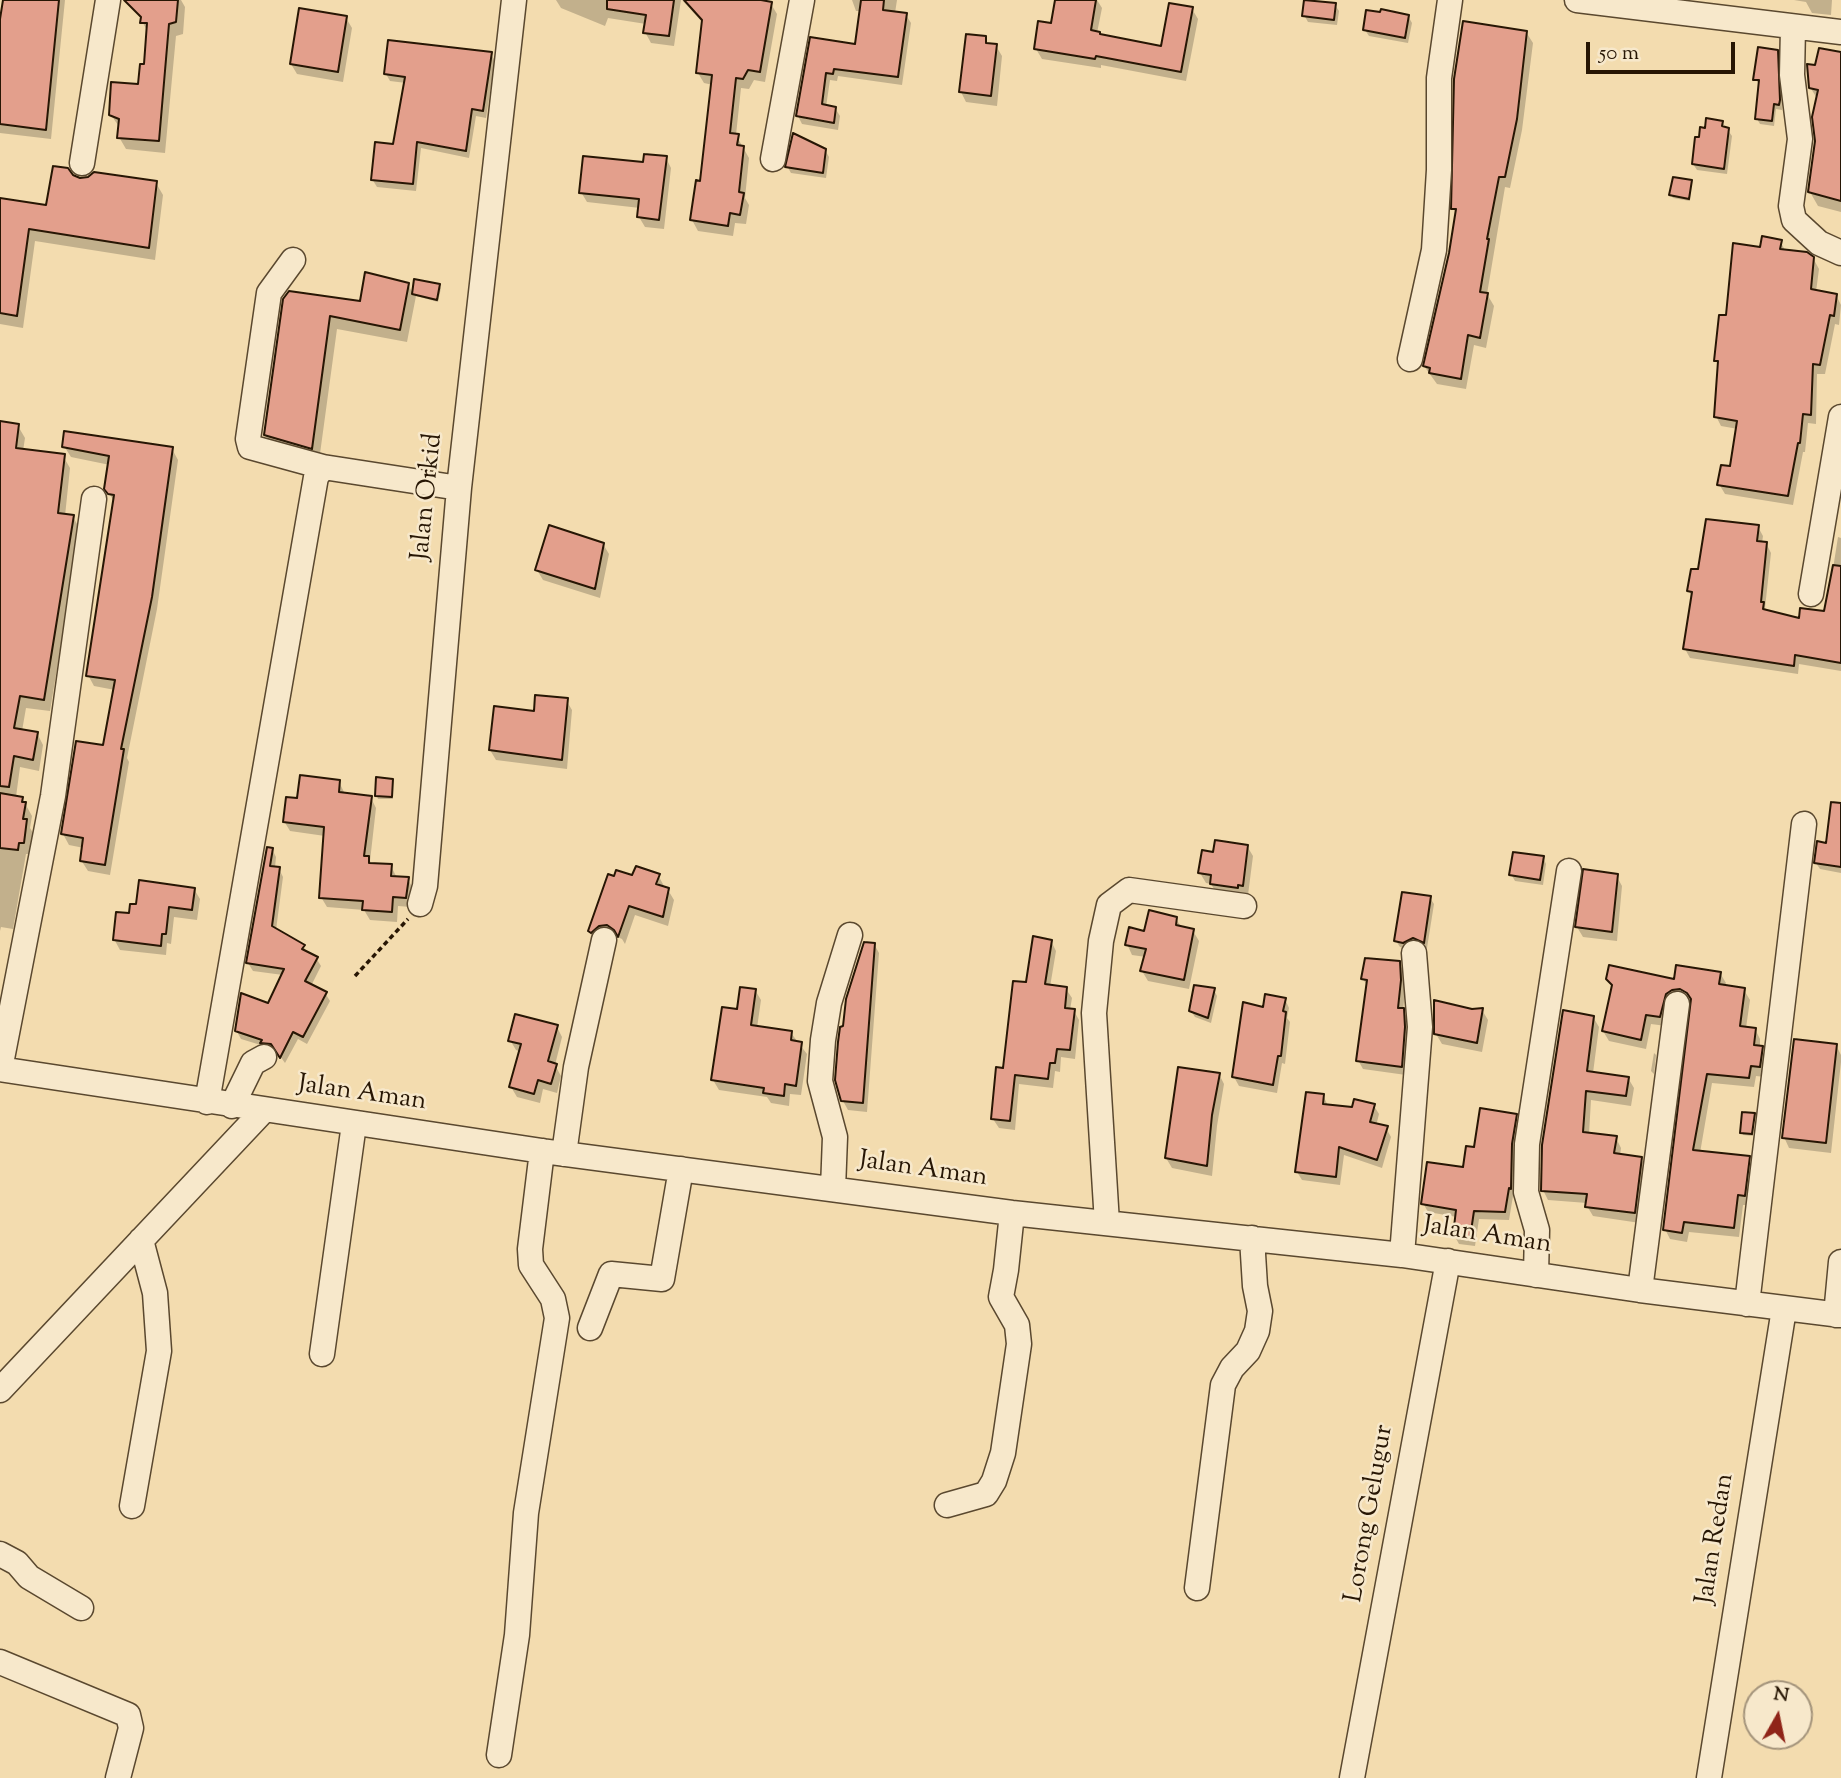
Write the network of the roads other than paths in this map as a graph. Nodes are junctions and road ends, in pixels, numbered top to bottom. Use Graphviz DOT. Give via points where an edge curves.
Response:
graph roads {
  1 [pos="108,0"];
  2 [pos="514,0"];
  3 [pos="802,0"];
  4 [pos="1450,0"];
  5 [pos="1577,0"];
  6 [pos="1710,8"];
  7 [pos="1793,27"];
  8 [pos="1841,32"];
  9 [pos="773,159"];
  10 [pos="82,163"];
  11 [pos="1841,253"];
  12 [pos="293,260"];
  13 [pos="1410,359"];
  14 [pos="1841,417"];
  15 [pos="323,467"];
  16 [pos="459,488"];
  17 [pos="94,499"];
  18 [pos="1811,594"];
  19 [pos="1804,824"];
  20 [pos="1569,871"];
  21 [pos="420,904"];
  22 [pos="1244,906"];
  23 [pos="850,934"];
  24 [pos="604,940"];
  25 [pos="1414,953"];
  26 [pos="1676,1004"];
  27 [pos="2,1057"];
  28 [pos="264,1057"];
  29 [pos="207,1102"];
  30 [pos="232,1106"];
  31 [pos="263,1111"];
  32 [pos="354,1124"];
  33 [pos="553,1153"];
  34 [pos="681,1169"];
  35 [pos="833,1189"];
  36 [pos="1012,1213"];
  37 [pos="1107,1223"];
  38 [pos="1252,1238"];
  39 [pos="141,1240"];
  40 [pos="1402,1255"];
  41 [pos="1448,1261"];
  42 [pos="1841,1262"];
  43 [pos="1536,1275"];
  44 [pos="1641,1282"];
  45 [pos="1748,1287"];
  46 [pos="1839,1302"];
  47 [pos="1784,1309"];
  48 [pos="590,1328"];
  49 [pos="322,1354"];
  50 [pos="0,1390"];
  51 [pos="947,1505"];
  52 [pos="132,1506"];
  53 [pos="0,1554"];
  54 [pos="1198,1588"];
  55 [pos="81,1608"];
  56 [pos="0,1662"];
  57 [pos="499,1755"];
  58 [pos="118,1778"];
  59 [pos="1352,1778"];
  60 [pos="1709,1778"];
  1 -- 10 [label="street"];
  2 -- 16 [label="street, Jalan Orkid"];
  3 -- 9 [label="street"];
  4 -- 13 [label="street" via="1439,78 1434,250"];
  5 -- 6 [label="street"];
  6 -- 7 [label="street"];
  7 -- 8 [label="street"];
  7 -- 11 [label="street" via="1792,75 1800,139 1791,206 1794,220 1819,243"];
  12 -- 15 [label="street" via="269,293 248,439 250,447"];
  14 -- 18 [label="street"];
  15 -- 16 [label="street"];
  15 -- 29 [label="street" via="316,477"];
  16 -- 21 [label="street, Jalan Orkid"];
  17 -- 27 [label="street" via="53,796"];
  19 -- 45 [label="street"];
  20 -- 43 [label="street" via="1527,1144 1526,1192 1537,1230"];
  22 -- 37 [label="street" via="1129,890 1109,905 1094,1013"];
  23 -- 35 [label="street" via="829,1003 820,1081 835,1137"];
  24 -- 33 [label="street"];
  25 -- 40 [label="street" via="1420,1027"];
  26 -- 44 [label="street"];
  27 -- 29 [label="street, Jalan Aman"];
  28 -- 30 [label="street" via="253,1063"];
  29 -- 30 [label="street, Jalan Aman"];
  30 -- 31 [label="street, Jalan Aman"];
  31 -- 32 [label="street, Jalan Aman"];
  31 -- 39 [label="street"];
  32 -- 33 [label="street, Jalan Aman"];
  32 -- 49 [label="street"];
  33 -- 34 [label="street, Jalan Aman"];
  33 -- 57 [label="street" via="530,1249 531,1265 553,1299 557,1318 526,1513 517,1635"];
  34 -- 35 [label="street, Jalan Aman"];
  34 -- 48 [label="street" via="662,1279 611,1274"];
  35 -- 36 [label="street, Jalan Aman"];
  36 -- 37 [label="street, Jalan Aman"];
  36 -- 51 [label="street" via="1001,1297 1017,1325 1019,1344 1003,1453 986,1493"];
  37 -- 38 [label="street, Jalan Aman"];
  38 -- 40 [label="street, Jalan Aman"];
  38 -- 54 [label="street" via="1260,1311 1257,1331 1223,1385"];
  39 -- 50 [label="street"];
  39 -- 52 [label="street" via="155,1293 159,1351"];
  40 -- 41 [label="street, Jalan Aman"];
  41 -- 43 [label="street, Jalan Aman"];
  41 -- 59 [label="street, Lorong Gelugur"];
  42 -- 46 [label="street"];
  43 -- 44 [label="street, Jalan Aman"];
  44 -- 45 [label="street, Jalan Aman"];
  45 -- 47 [label="street, Jalan Aman"];
  46 -- 47 [label="street, Jalan Aman"];
  47 -- 60 [label="street, Jalan Redan"];
  53 -- 55 [label="street"];
  56 -- 58 [label="street" via="128,1715 131,1728"];
}
